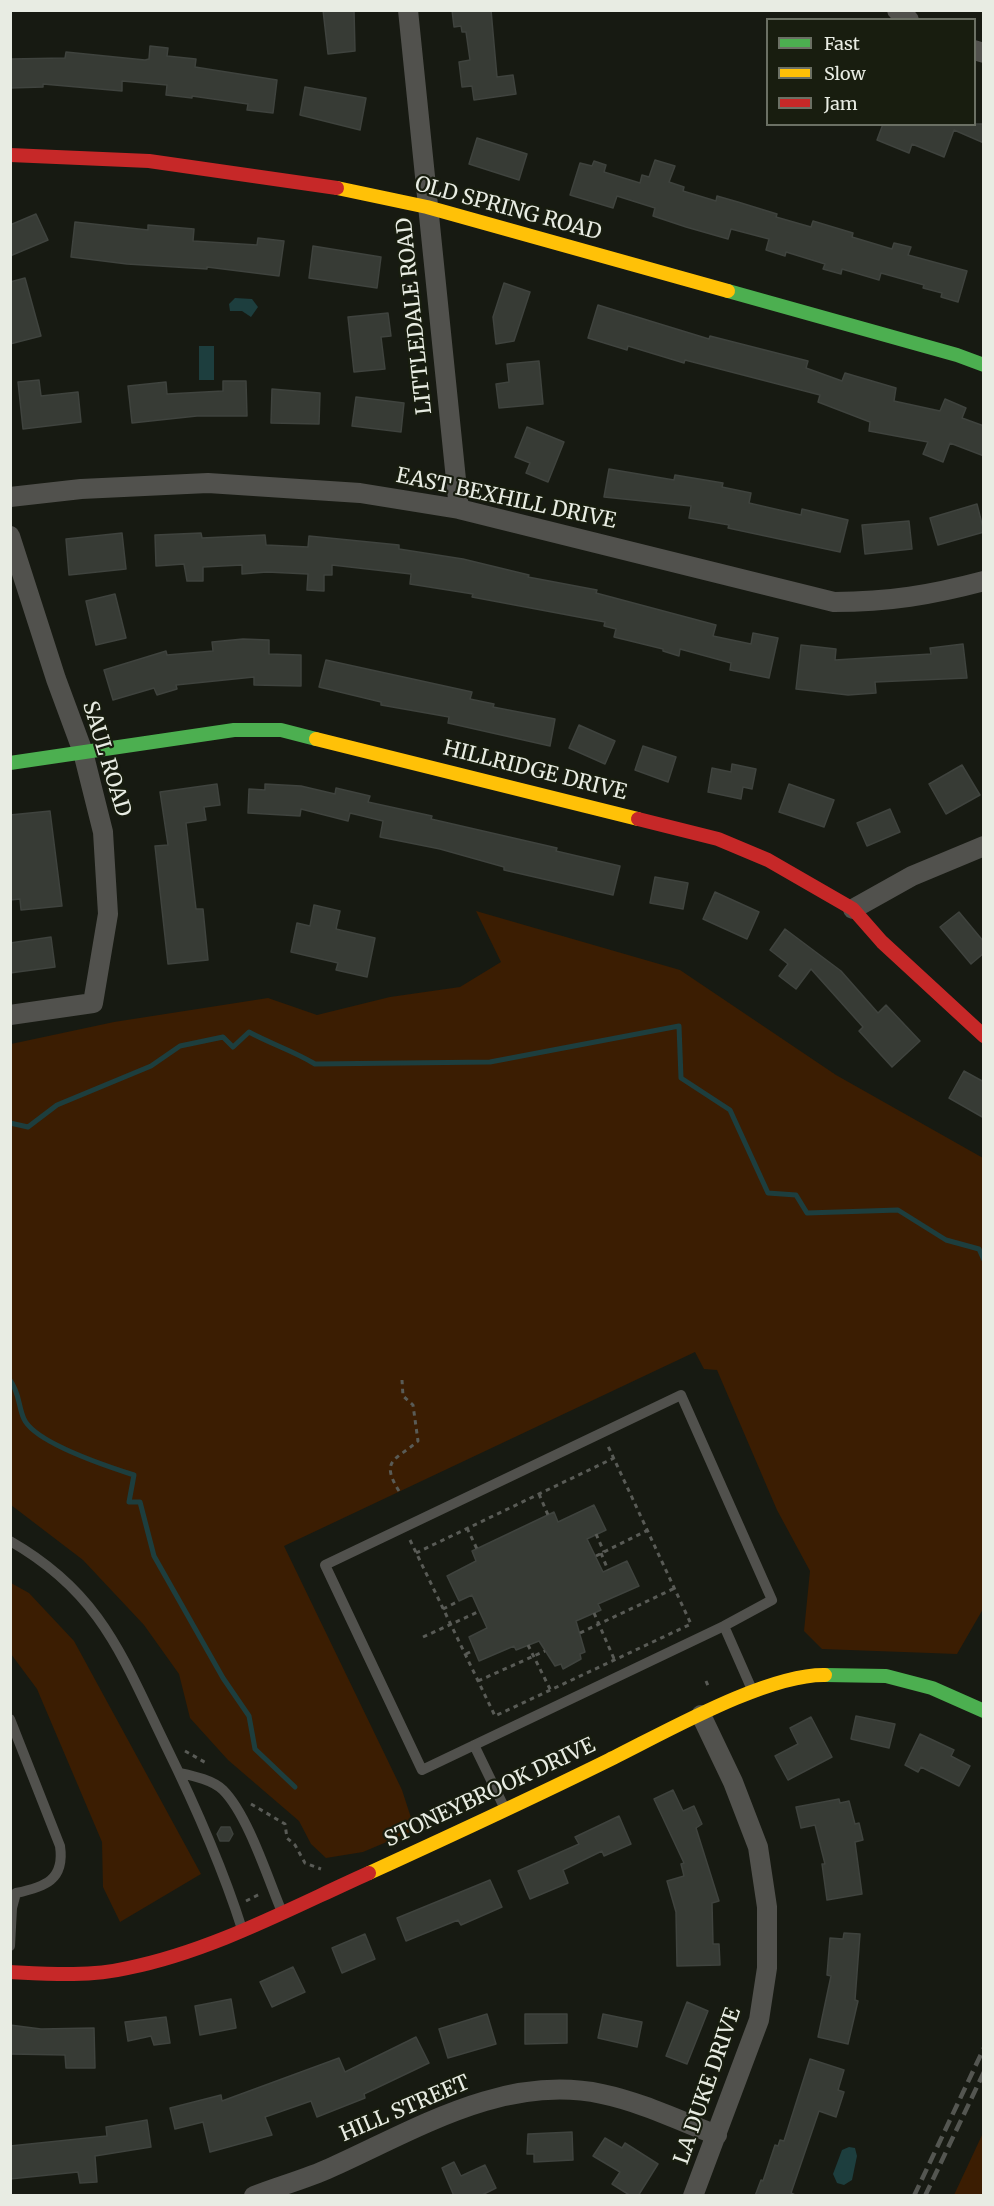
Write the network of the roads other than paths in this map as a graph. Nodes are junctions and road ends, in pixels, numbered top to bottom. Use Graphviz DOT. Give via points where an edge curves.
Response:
graph roads {
  1 [pos="408,10"];
  2 [pos="10,155"];
  3 [pos="428,207"];
  4 [pos="984,365"];
  5 [pos="10,496"];
  6 [pos="459,509"];
  7 [pos="10,536"];
  8 [pos="984,581"];
  9 [pos="83,752"];
  10 [pos="10,763"];
  11 [pos="984,846"];
  12 [pos="853,909"];
  13 [pos="10,1015"];
  14 [pos="984,1036"];
  15 [pos="10,1541"];
  16 [pos="724,1626"];
  17 [pos="753,1693"];
  18 [pos="981,1704"];
  19 [pos="701,1715"];
  20 [pos="10,1719"];
  21 [pos="474,1745"];
  22 [pos="180,1773"];
  23 [pos="506,1810"];
  24 [pos="11,1908"];
  25 [pos="282,1912"];
  26 [pos="243,1930"];
  27 [pos="10,1946"];
  28 [pos="10,1972"];
  29 [pos="717,2135"];
  30 [pos="254,2196"];
  31 [pos="693,2196"];
  1 -- 3 [label="street, LITTLEDALE ROAD"];
  2 -- 3 [label="street, OLD SPRING ROAD" via="149,161 325,185"];
  3 -- 4 [label="street, OLD SPRING ROAD"];
  3 -- 6 [label="street, LITTLEDALE ROAD"];
  5 -- 6 [label="street, EAST BEXHILL DRIVE" via="208,483 360,493"];
  6 -- 8 [label="street, EAST BEXHILL DRIVE" via="834,602 885,602 929,596"];
  7 -- 9 [label="street, SAUL ROAD"];
  9 -- 10 [label="street, HILLRIDGE DRIVE"];
  9 -- 12 [label="street, HILLRIDGE DRIVE" via="234,730 281,730 717,839 768,860"];
  9 -- 13 [label="street, SAUL ROAD" via="103,832 107,885 108,914 93,1003"];
  11 -- 12 [label="street" via="912,876"];
  12 -- 14 [label="street, HILLRIDGE DRIVE" via="882,942"];
  15 -- 22 [label="lane" via="53,1570 83,1598 112,1635"];
  16 -- 17 [label="lane"];
  16 -- 21 [label="lane"];
  16 -- 21 [label="lane" via="772,1600 681,1395 325,1565 422,1770"];
  17 -- 18 [label="street, STONEYBROOK DRIVE" via="807,1675 886,1676"];
  17 -- 19 [label="street, STONEYBROOK DRIVE"];
  19 -- 23 [label="street, STONEYBROOK DRIVE"];
  19 -- 29 [label="street, LA DUKE DRIVE" via="758,1847 767,1907 767,1968 759,2020"];
  20 -- 24 [label="lane" via="62,1858 53,1879 42,1887 16,1893"];
  21 -- 23 [label="lane"];
  22 -- 25 [label="lane" via="222,1789 237,1809"];
  22 -- 26 [label="lane"];
  23 -- 25 [label="street, STONEYBROOK DRIVE"];
  24 -- 27 [label="lane"];
  25 -- 26 [label="street, STONEYBROOK DRIVE"];
  26 -- 28 [label="street, STONEYBROOK DRIVE" via="167,1959 126,1969 71,1975"];
  29 -- 30 [label="street, HILL STREET" via="602,2094 524,2092 474,2103 327,2169"];
  29 -- 31 [label="street, LA DUKE DRIVE"];
}
